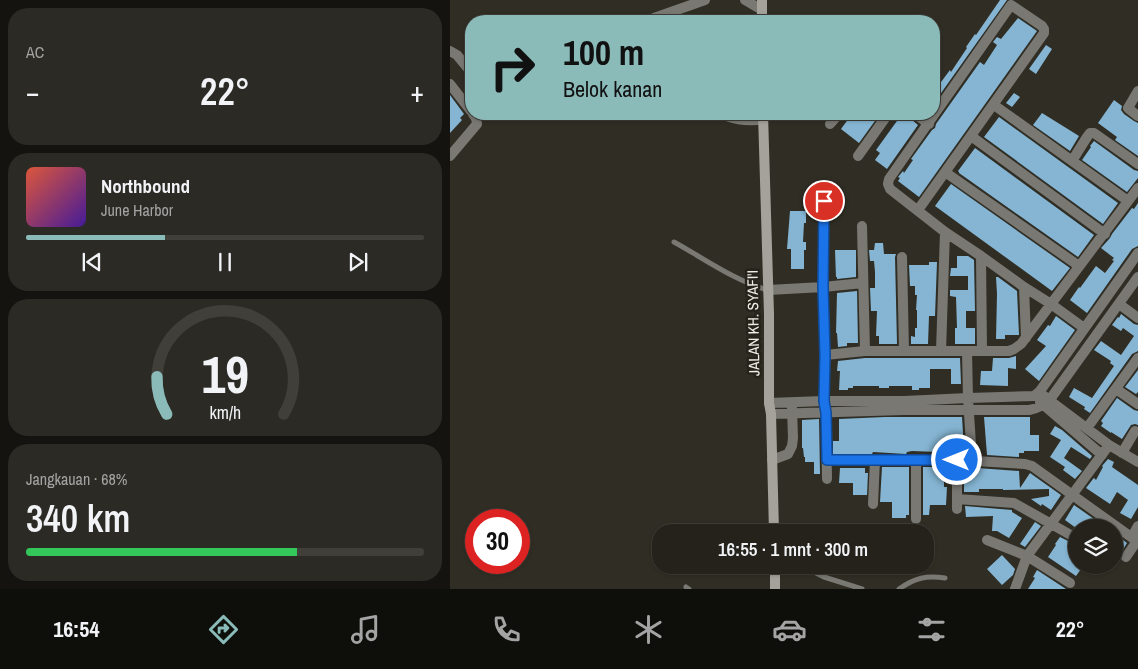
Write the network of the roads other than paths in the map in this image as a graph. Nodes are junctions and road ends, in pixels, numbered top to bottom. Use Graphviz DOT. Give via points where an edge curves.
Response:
graph roads {
  1 [pos="705,0"];
  2 [pos="745,0"];
  3 [pos="1013,3"];
  4 [pos="762,5"];
  5 [pos="662,15"];
  6 [pos="450,51"];
  7 [pos="465,65"];
  8 [pos="450,84"];
  9 [pos="1138,91"];
  10 [pos="465,104"];
  11 [pos="994,105"];
  12 [pos="940,108"];
  13 [pos="1138,116"];
  14 [pos="476,120"];
  15 [pos="732,120"];
  16 [pos="758,120"];
  17 [pos="763,120"];
  18 [pos="834,120"];
  19 [pos="884,120"];
  20 [pos="924,120"];
  21 [pos="932,120"];
  22 [pos="830,124"];
  23 [pos="929,124"];
  24 [pos="971,136"];
  25 [pos="450,156"];
  26 [pos="858,156"];
  27 [pos="1072,161"];
  28 [pos="1138,164"];
  29 [pos="945,172"];
  30 [pos="1138,188"];
  31 [pos="824,201"];
  32 [pos="1128,201"];
  33 [pos="918,210"];
  34 [pos="862,226"];
  35 [pos="945,232"];
  36 [pos="1105,234"];
  37 [pos="674,242"];
  38 [pos="1138,253"];
  39 [pos="981,256"];
  40 [pos="902,257"];
  41 [pos="1079,266"];
  42 [pos="1138,277"];
  43 [pos="863,283"];
  44 [pos="823,287"];
  45 [pos="1024,287"];
  46 [pos="768,290"];
  47 [pos="1051,304"];
  48 [pos="1119,304"];
  49 [pos="1100,306"];
  50 [pos="1111,314"];
  51 [pos="1138,318"];
  52 [pos="1084,328"];
  53 [pos="1026,338"];
  54 [pos="865,351"];
  55 [pos="904,351"];
  56 [pos="941,351"];
  57 [pos="967,351"];
  58 [pos="982,351"];
  59 [pos="825,355"];
  60 [pos="1138,358"];
  61 [pos="1116,389"];
  62 [pos="1037,394"];
  63 [pos="968,398"];
  64 [pos="824,401"];
  65 [pos="769,403"];
  66 [pos="1046,403"];
  67 [pos="1138,404"];
  68 [pos="904,406"];
  69 [pos="792,408"];
  70 [pos="969,410"];
  71 [pos="826,413"];
  72 [pos="771,414"];
  73 [pos="1087,428"];
  74 [pos="1135,431"];
  75 [pos="1109,445"];
  76 [pos="1122,452"];
  77 [pos="1102,455"];
  78 [pos="772,460"];
  79 [pos="827,460"];
  80 [pos="875,460"];
  81 [pos="916,460"];
  82 [pos="957,460"];
  83 [pos="972,460"];
  84 [pos="1138,462"];
  85 [pos="827,479"];
  86 [pos="1072,495"];
  87 [pos="873,504"];
  88 [pos="916,519"];
  89 [pos="774,524"];
  90 [pos="1052,524"];
  91 [pos="1138,526"];
  92 [pos="1068,533"];
  93 [pos="986,540"];
  94 [pos="1136,540"];
  95 [pos="1027,556"];
  96 [pos="1126,557"];
  97 [pos="775,574"];
  98 [pos="820,574"];
  99 [pos="945,578"];
  100 [pos="1070,583"];
  101 [pos="776,589"];
  102 [pos="862,589"];
  103 [pos="900,589"];
  104 [pos="1015,589"];
  1 -- 5 [label="street"];
  2 -- 4 [label="street"];
  3 -- 11 [label="street" via="1042,26 1044,33"];
  3 -- 12 [label="street"];
  6 -- 7 [label="street"];
  8 -- 10 [label="street"];
  9 -- 13 [label="street" via="1128,110"];
  11 -- 24 [label="street"];
  11 -- 27 [label="street"];
  14 -- 25 [label="street" via="477,124"];
  15 -- 16 [label="lane" via="749,124"];
  17 -- 46 [label="main road, JALAN KH. SYAFI'I"];
  18 -- 22 [label="street"];
  19 -- 26 [label="street"];
  20 -- 23 [label="street"];
  21 -- 23 [label="street"];
  23 -- 33 [label="street" via="888,182 890,188"];
  24 -- 29 [label="street"];
  24 -- 36 [label="street"];
  27 -- 28 [label="street" via="1090,133 1094,132"];
  27 -- 32 [label="street"];
  29 -- 33 [label="street"];
  29 -- 41 [label="street"];
  30 -- 32 [label="street"];
  31 -- 44 [label="street"];
  32 -- 36 [label="street"];
  33 -- 35 [label="street"];
  34 -- 43 [label="street"];
  35 -- 39 [label="street"];
  35 -- 56 [label="street"];
  36 -- 41 [label="street"];
  37 -- 46 [label="lane" via="736,277"];
  38 -- 49 [label="street"];
  39 -- 45 [label="street"];
  39 -- 58 [label="street"];
  40 -- 55 [label="street"];
  41 -- 47 [label="street"];
  42 -- 48 [label="street"];
  43 -- 44 [label="street"];
  43 -- 54 [label="street"];
  44 -- 46 [label="street"];
  44 -- 59 [label="street"];
  45 -- 47 [label="street"];
  45 -- 53 [label="street"];
  46 -- 65 [label="main road, JALAN KH. SYAFI'I"];
  47 -- 52 [label="street"];
  47 -- 53 [label="street"];
  48 -- 50 [label="street"];
  48 -- 51 [label="street"];
  49 -- 50 [label="street"];
  49 -- 52 [label="street"];
  50 -- 66 [label="street"];
  52 -- 62 [label="street"];
  53 -- 58 [label="street" via="1009,351"];
  54 -- 55 [label="street"];
  54 -- 59 [label="street"];
  55 -- 56 [label="street"];
  56 -- 57 [label="street"];
  57 -- 58 [label="street"];
  57 -- 63 [label="street"];
  59 -- 64 [label="street"];
  60 -- 61 [label="street"];
  61 -- 67 [label="street"];
  61 -- 73 [label="street"];
  62 -- 63 [label="street"];
  62 -- 66 [label="street"];
  63 -- 68 [label="street"];
  63 -- 70 [label="street"];
  64 -- 68 [label="street"];
  64 -- 69 [label="street"];
  64 -- 71 [label="street"];
  65 -- 69 [label="street"];
  65 -- 72 [label="main road, JALAN KH. SYAFI'I"];
  66 -- 70 [label="street" via="1029,410"];
  66 -- 73 [label="street"];
  66 -- 77 [label="street"];
  68 -- 70 [label="street"];
  68 -- 71 [label="street"];
  69 -- 71 [label="street"];
  69 -- 72 [label="street"];
  69 -- 78 [label="street" via="791,450"];
  70 -- 83 [label="street"];
  71 -- 79 [label="street"];
  72 -- 78 [label="main road, JALAN KH. SYAFI'I"];
  73 -- 75 [label="street"];
  74 -- 76 [label="street"];
  75 -- 76 [label="street"];
  75 -- 77 [label="street"];
  76 -- 84 [label="street"];
  77 -- 86 [label="street"];
  78 -- 89 [label="main road, JALAN KH. SYAFI'I"];
  79 -- 80 [label="street"];
  79 -- 85 [label="street"];
  80 -- 81 [label="street"];
  80 -- 87 [label="street"];
  81 -- 82 [label="street"];
  81 -- 88 [label="street"];
  82 -- 83 [label="street"];
  82 -- 90 [label="street" via="957,504 1014,503"];
  83 -- 86 [label="street" via="1028,465"];
  86 -- 90 [label="street"];
  86 -- 94 [label="street"];
  90 -- 92 [label="street"];
  90 -- 95 [label="street"];
  91 -- 94 [label="street"];
  93 -- 95 [label="street"];
  94 -- 96 [label="street"];
  95 -- 100 [label="street"];
  95 -- 104 [label="street"];
  97 -- 101 [label="main road"];
  98 -- 102 [label="lane"];
  99 -- 103 [label="lane" via="924,577"];
}
